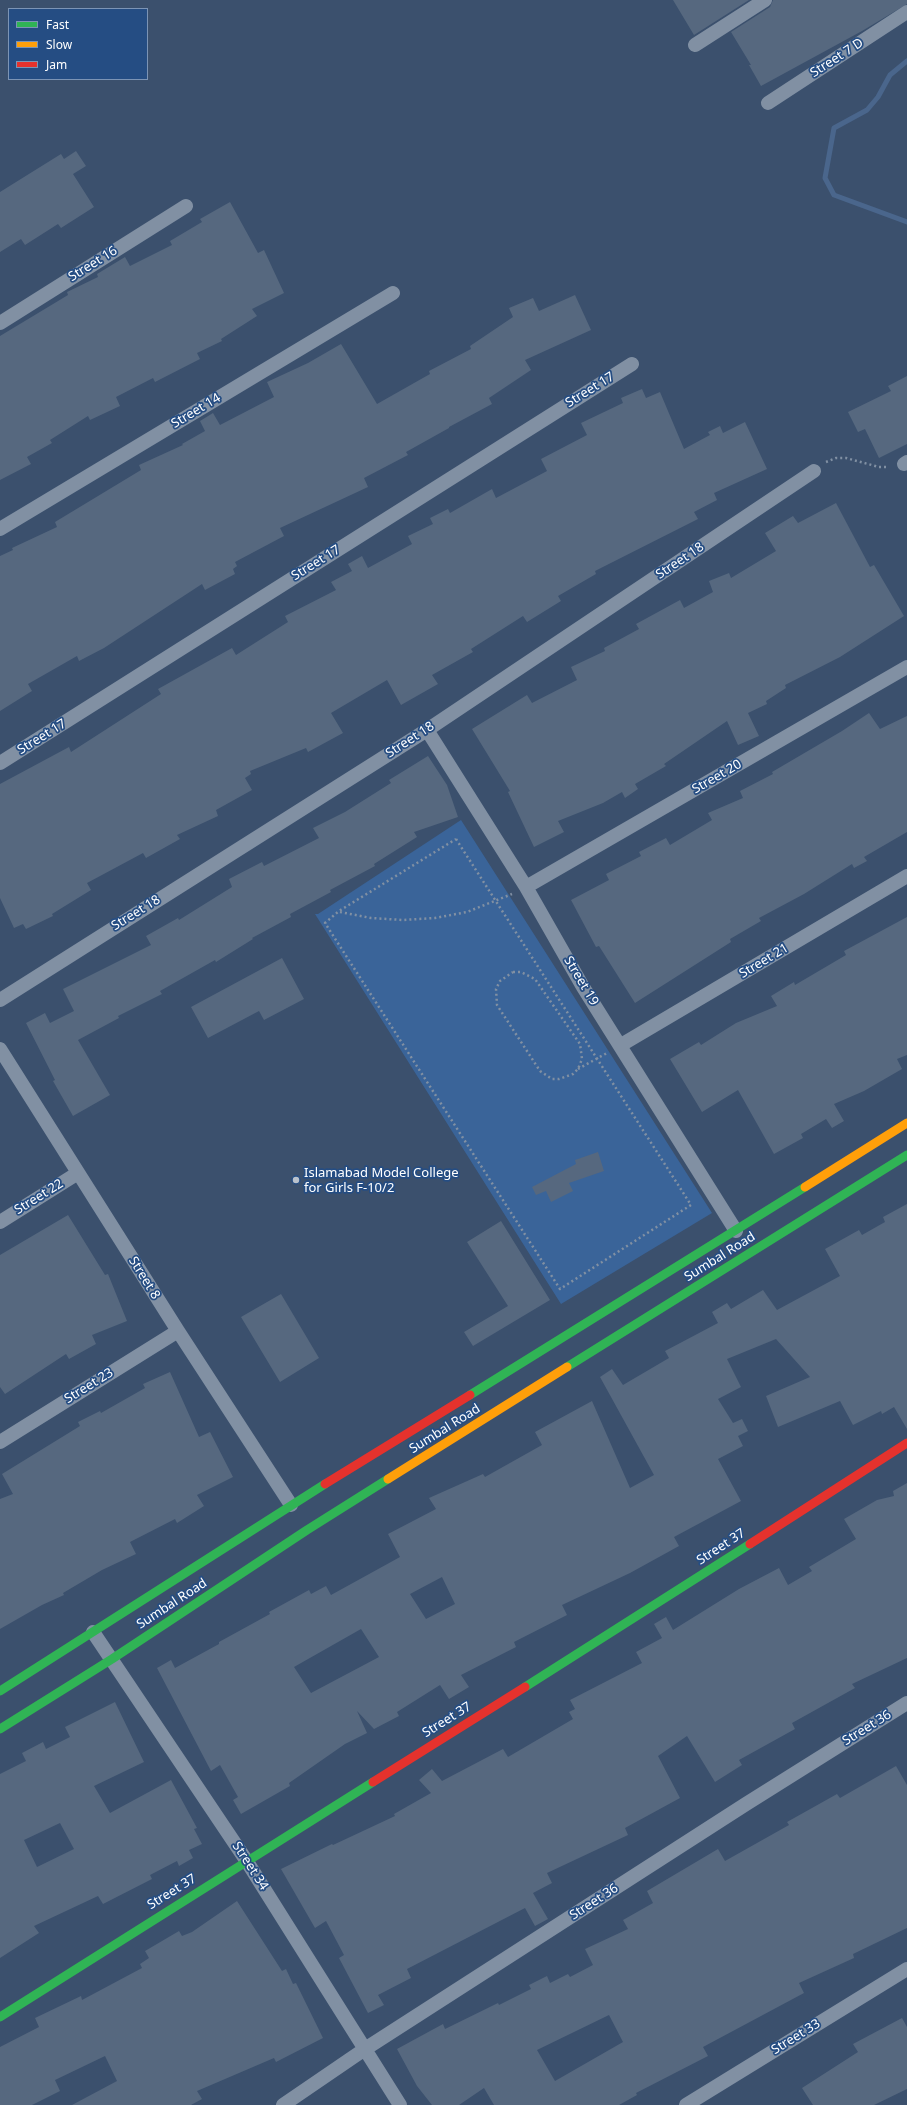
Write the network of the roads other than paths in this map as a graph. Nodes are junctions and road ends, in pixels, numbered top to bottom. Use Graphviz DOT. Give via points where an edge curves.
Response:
graph roads {
  1 [pos="765,0"];
  2 [pos="907,12"];
  3 [pos="695,45"];
  4 [pos="768,103"];
  5 [pos="186,206"];
  6 [pos="393,293"];
  7 [pos="0,323"];
  8 [pos="632,364"];
  9 [pos="814,471"];
  10 [pos="0,528"];
  11 [pos="907,667"];
  12 [pos="428,730"];
  13 [pos="0,763"];
  14 [pos="907,876"];
  15 [pos="526,887"];
  16 [pos="0,1000"];
  17 [pos="621,1045"];
  18 [pos="0,1049"];
  19 [pos="907,1123"];
  20 [pos="907,1155"];
  21 [pos="78,1173"];
  22 [pos="0,1222"];
  23 [pos="736,1231"];
  24 [pos="656,1288"];
  25 [pos="667,1306"];
  26 [pos="178,1331"];
  27 [pos="0,1442"];
  28 [pos="907,1443"];
  29 [pos="291,1505"];
  30 [pos="93,1632"];
  31 [pos="112,1659"];
  32 [pos="0,1691"];
  33 [pos="907,1703"];
  34 [pos="0,1729"];
  35 [pos="246,1860"];
  36 [pos="907,1969"];
  37 [pos="0,2017"];
  38 [pos="365,2049"];
  39 [pos="283,2105"];
  40 [pos="400,2105"];
  41 [pos="686,2105"];
  1 -- 3 [label="street"];
  2 -- 4 [label="street, Street 7 D"];
  5 -- 7 [label="street, Street 16"];
  6 -- 10 [label="street, Street 14"];
  8 -- 13 [label="street, Street 17"];
  9 -- 12 [label="street, Street 18"];
  11 -- 15 [label="street, Street 20"];
  12 -- 15 [label="street, Street 19"];
  12 -- 16 [label="street, Street 18"];
  14 -- 17 [label="street, Street 21"];
  15 -- 17 [label="street, Street 19"];
  17 -- 23 [label="street, Street 19"];
  18 -- 21 [label="street, Street 8"];
  19 -- 23 [label="street, Sumbal Road"];
  20 -- 25 [label="street, Sumbal Road"];
  21 -- 22 [label="street, Street 22"];
  21 -- 26 [label="street, Street 8"];
  23 -- 24 [label="street, Sumbal Road"];
  24 -- 25 [label="street"];
  24 -- 29 [label="street, Sumbal Road"];
  25 -- 31 [label="street, Sumbal Road" via="307,1530"];
  26 -- 27 [label="street, Street 23"];
  26 -- 29 [label="street, Street 8"];
  28 -- 35 [label="street, Street 37" via="647,1610"];
  29 -- 30 [label="street, Sumbal Road"];
  30 -- 31 [label="street, Street 34"];
  30 -- 32 [label="street, Sumbal Road"];
  31 -- 34 [label="street, Sumbal Road"];
  31 -- 35 [label="street, Street 34"];
  33 -- 38 [label="street, Street 36"];
  35 -- 37 [label="street, Street 37"];
  35 -- 38 [label="street, Street 34"];
  36 -- 41 [label="street, Street 33"];
  38 -- 39 [label="street, Street 36"];
  38 -- 40 [label="street, Street 34"];
}
